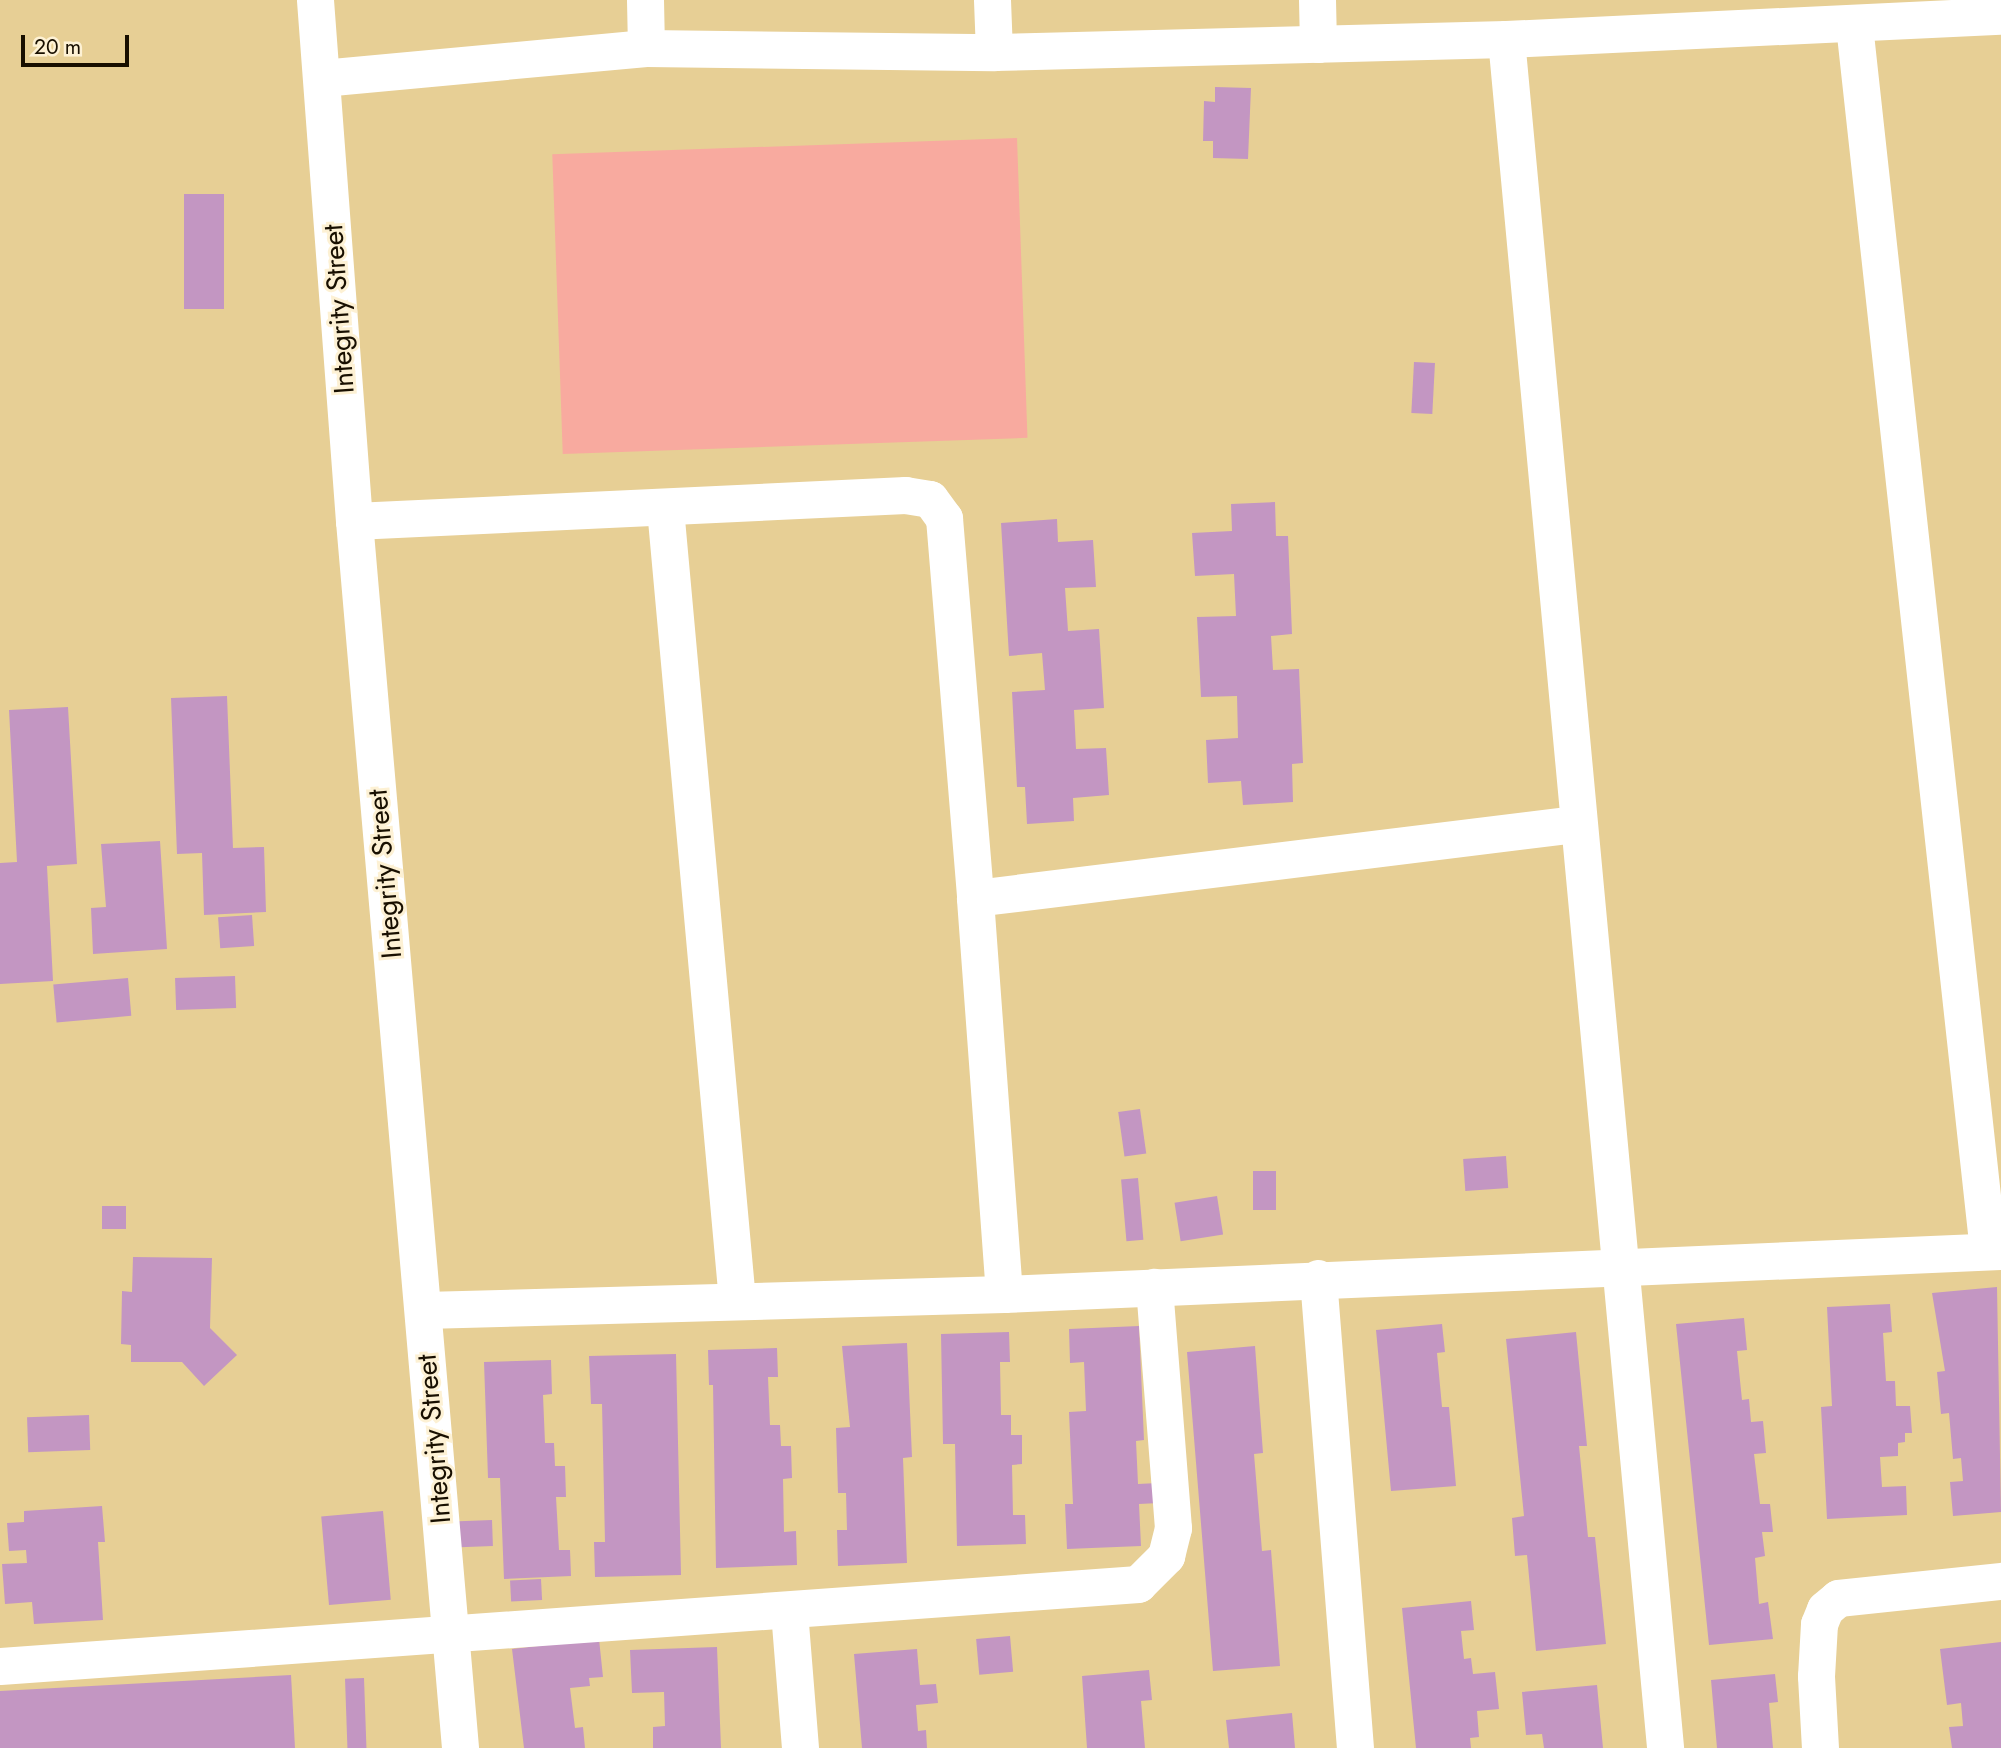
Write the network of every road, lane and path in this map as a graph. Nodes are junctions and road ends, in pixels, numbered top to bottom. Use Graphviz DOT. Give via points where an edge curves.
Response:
graph roads {
  1 [pos="315,0"];
  2 [pos="645,0"];
  3 [pos="992,0"];
  4 [pos="1317,0"];
  5 [pos="2001,16"];
  6 [pos="1854,25"];
  7 [pos="1506,39"];
  8 [pos="1318,44"];
  9 [pos="646,48"];
  10 [pos="994,52"];
  11 [pos="322,78"];
  12 [pos="665,508"];
  13 [pos="354,522"];
  14 [pos="1576,824"];
  15 [pos="975,898"];
  16 [pos="1994,1251"];
  17 [pos="1623,1268"];
  18 [pos="1318,1278"];
  19 [pos="1154,1287"];
  20 [pos="1004,1294"];
  21 [pos="737,1301"];
  22 [pos="424,1310"];
  23 [pos="2001,1581"];
  24 [pos="789,1611"];
  25 [pos="452,1636"];
  26 [pos="0,1666"];
  27 [pos="460,1748"];
  28 [pos="800,1748"];
  29 [pos="1355,1748"];
  30 [pos="1665,1748"];
  31 [pos="1820,1748"];
  1 -- 11 [label="street, Integrity Street"];
  2 -- 9 [label="street"];
  3 -- 10 [label="street"];
  4 -- 8 [label="street"];
  5 -- 6 [label="street"];
  6 -- 7 [label="street"];
  6 -- 16 [label="street"];
  7 -- 8 [label="street"];
  7 -- 14 [label="street"];
  8 -- 10 [label="street"];
  9 -- 10 [label="street"];
  9 -- 11 [label="street"];
  11 -- 13 [label="street, Integrity Street"];
  12 -- 13 [label="street"];
  12 -- 15 [label="street" via="905,495 930,499 944,518"];
  12 -- 21 [label="street"];
  13 -- 22 [label="street, Integrity Street"];
  14 -- 15 [label="street"];
  14 -- 17 [label="street"];
  15 -- 20 [label="street"];
  16 -- 17 [label="street"];
  17 -- 18 [label="street"];
  17 -- 30 [label="street"];
  18 -- 19 [label="street"];
  18 -- 29 [label="street"];
  19 -- 20 [label="street"];
  19 -- 24 [label="street" via="1173,1528 1166,1556 1138,1584"];
  20 -- 21 [label="street"];
  21 -- 22 [label="street"];
  22 -- 25 [label="street, Integrity Street"];
  23 -- 31 [label="street" via="1838,1598 1825,1609 1819,1624 1816,1676"];
  24 -- 25 [label="street"];
  24 -- 28 [label="street"];
  25 -- 26 [label="street"];
  25 -- 27 [label="street, Integrity Street"];
}
